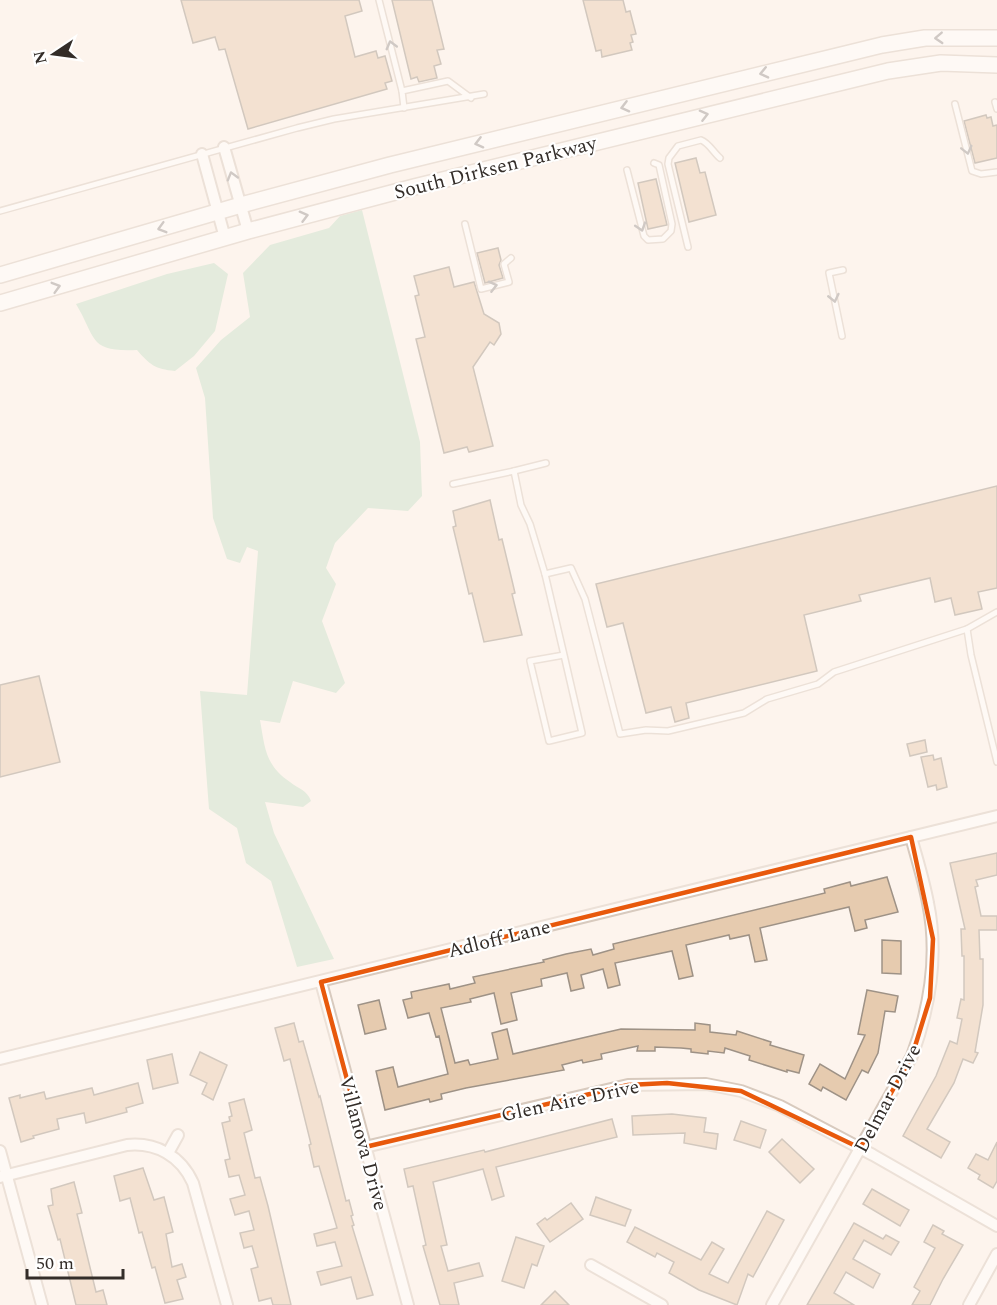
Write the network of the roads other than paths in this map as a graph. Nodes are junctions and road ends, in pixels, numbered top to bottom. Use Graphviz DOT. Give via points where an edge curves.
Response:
graph roads {
  1 [pos="379,0"];
  2 [pos="997,38"];
  3 [pos="997,64"];
  4 [pos="402,91"];
  5 [pos="484,94"];
  6 [pos="471,98"];
  7 [pos="995,102"];
  8 [pos="955,104"];
  9 [pos="404,108"];
  10 [pos="997,110"];
  11 [pos="224,147"];
  12 [pos="202,154"];
  13 [pos="720,158"];
  14 [pos="654,163"];
  15 [pos="627,170"];
  16 [pos="997,172"];
  17 [pos="240,205"];
  18 [pos="0,211"];
  19 [pos="218,211"];
  20 [pos="465,224"];
  21 [pos="248,231"];
  22 [pos="225,237"];
  23 [pos="688,247"];
  24 [pos="511,258"];
  25 [pos="843,270"];
  26 [pos="0,275"];
  27 [pos="0,303"];
  28 [pos="842,336"];
  29 [pos="546,463"];
  30 [pos="513,471"];
  31 [pos="453,484"];
  32 [pos="545,574"];
  33 [pos="997,612"];
  34 [pos="967,629"];
  35 [pos="564,655"];
  36 [pos="997,762"];
  37 [pos="997,816"];
  38 [pos="912,837"];
  39 [pos="321,982"];
  40 [pos="0,1059"];
  41 [pos="178,1135"];
  42 [pos="365,1147"];
  43 [pos="860,1148"];
  44 [pos="0,1151"];
  45 [pos="168,1154"];
  46 [pos="3,1176"];
  47 [pos="997,1226"];
  48 [pos="997,1254"];
  49 [pos="591,1265"];
  50 [pos="42,1305"];
  51 [pos="227,1305"];
  52 [pos="408,1305"];
  53 [pos="662,1305"];
  54 [pos="772,1305"];
  55 [pos="969,1305"];
  4 -- 1 [label="lane, one-way"];
  2 -- 17 [label="main road, South Dirksen Parkway, one-way" via="925,38 882,45"];
  21 -- 3 [label="main road, South Dirksen Parkway, one-way" via="542,154 888,71 941,63"];
  4 -- 6 [label="lane" via="448,81"];
  4 -- 9 [label="lane"];
  5 -- 6 [label="lane"];
  6 -- 9 [label="lane"];
  7 -- 10 [label="lane"];
  8 -- 16 [label="lane, one-way" via="972,171"];
  9 -- 11 [label="lane" via="334,119"];
  11 -- 12 [label="lane"];
  17 -- 11 [label="street, one-way"];
  12 -- 18 [label="lane"];
  12 -- 19 [label="street"];
  13 -- 23 [label="lane" via="701,140 678,146 668,161"];
  15 -- 14 [label="lane, one-way" via="644,236 648,240 663,239 672,224 659,165"];
  17 -- 19 [label="main road, South Dirksen Parkway"];
  17 -- 21 [label="street"];
  19 -- 22 [label="street"];
  19 -- 26 [label="main road, South Dirksen Parkway, one-way"];
  20 -- 24 [label="lane, one-way" via="481,289 509,282 504,264"];
  21 -- 22 [label="main road, South Dirksen Parkway"];
  27 -- 22 [label="main road, South Dirksen Parkway, one-way"];
  25 -- 28 [label="lane, one-way" via="829,273"];
  29 -- 30 [label="lane"];
  30 -- 31 [label="lane"];
  30 -- 32 [label="lane"];
  32 -- 34 [label="lane" via="571,568 585,599 620,734 646,729 668,731 744,713 766,699 818,684 834,672"];
  32 -- 35 [label="lane"];
  33 -- 34 [label="lane"];
  34 -- 36 [label="lane"];
  35 -- 35 [label="lane" via="582,733 549,741 530,661"];
  37 -- 38 [label="street, Adloff Lane"];
  38 -- 39 [label="street, Adloff Lane"];
  38 -- 43 [label="street, Delmar Drive" via="933,939 930,998 912,1056"];
  39 -- 40 [label="street, Adloff Lane"];
  39 -- 42 [label="street, Villanova Drive"];
  41 -- 45 [label="street"];
  42 -- 43 [label="street, Glen Aire Drive" via="628,1085 667,1083 706,1084 741,1091 780,1106"];
  42 -- 52 [label="street, Villanova Drive"];
  43 -- 47 [label="street, Glen Aire Drive"];
  43 -- 54 [label="street, Delmar Drive"];
  44 -- 46 [label="street"];
  45 -- 46 [label="street" via="146,1145 127,1145"];
  45 -- 51 [label="street" via="183,1165 193,1183"];
  46 -- 50 [label="street"];
  48 -- 55 [label="street"];
  49 -- 53 [label="street"];
}
